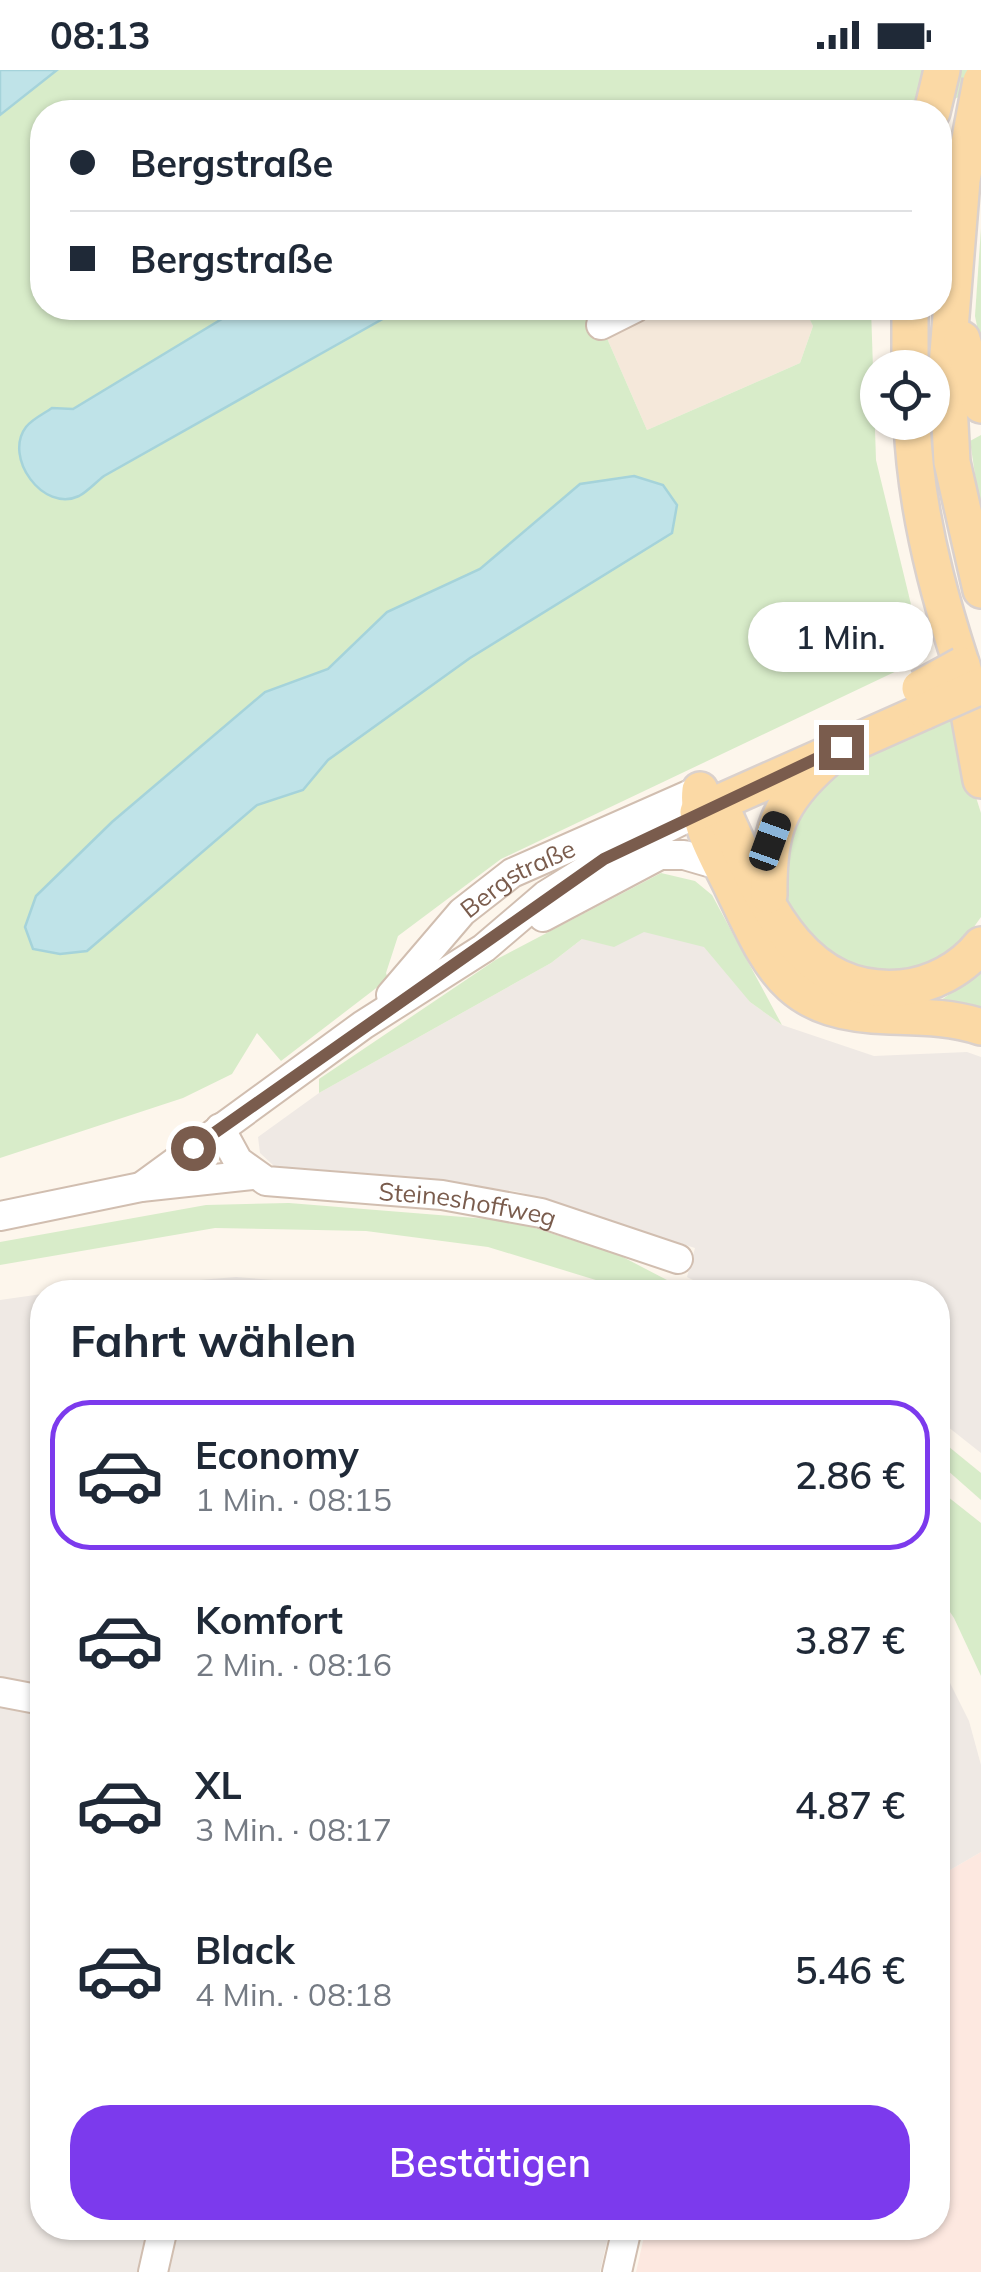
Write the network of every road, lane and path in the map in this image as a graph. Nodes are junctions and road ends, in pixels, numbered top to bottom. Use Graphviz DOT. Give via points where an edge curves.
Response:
graph roads {
  1 [pos="942,70"];
  2 [pos="981,81"];
  3 [pos="935,100"];
  4 [pos="961,164"];
  5 [pos="955,245"];
  6 [pos="952,290"];
  7 [pos="611,320"];
  8 [pos="910,320"];
  9 [pos="950,320"];
  10 [pos="600,325"];
  11 [pos="910,350"];
  12 [pos="981,405"];
  13 [pos="914,440"];
  14 [pos="981,590"];
  15 [pos="974,670"];
  16 [pos="922,699"];
  17 [pos="981,722"];
  18 [pos="841,747"];
  19 [pos="981,780"];
  20 [pos="705,801"];
  21 [pos="722,866"];
  22 [pos="770,902"];
  23 [pos="981,945"];
  24 [pos="484,948"];
  25 [pos="362,1025"];
  26 [pos="981,1027"];
  27 [pos="220,1128"];
  28 [pos="252,1175"];
  29 [pos="141,1187"];
  30 [pos="0,1216"];
  31 [pos="678,1259"];
  32 [pos="0,1692"];
  33 [pos="30,1698"];
  34 [pos="161,2240"];
  35 [pos="624,2240"];
  36 [pos="153,2272"];
  37 [pos="617,2272"];
  1 -- 3 [label="main road"];
  2 -- 4 [label="main road, bridge"];
  4 -- 5 [label="main road"];
  5 -- 6 [label="main road"];
  5 -- 12 [label="main road" via="962,346"];
  7 -- 10 [label="street"];
  8 -- 11 [label="main road"];
  9 -- 14 [label="main road" via="952,462"];
  13 -- 15 [label="main road" via="927,533"];
  15 -- 16 [label="main road, Bergstraße, bridge"];
  15 -- 17 [label="main road"];
  15 -- 19 [label="main road"];
  16 -- 18 [label="main road, Bergstraße"];
  16 -- 20 [label="main road, Bergstraße"];
  18 -- 20 [label="main road, Bergstraße"];
  18 -- 22 [label="main road" via="781,810 770,841"];
  20 -- 21 [label="main road"];
  20 -- 22 [label="main road"];
  20 -- 24 [label="street, Bergstraße" via="575,877"];
  20 -- 25 [label="street, Bergstraße" via="512,873 462,912"];
  21 -- 24 [label="street" via="684,854 660,855"];
  21 -- 26 [label="main road" via="768,961 794,991 840,1012"];
  22 -- 23 [label="main road" via="794,948 828,974 857,984 898,988 929,982"];
  24 -- 25 [label="street, Bergstraße"];
  25 -- 27 [label="street, Bergstraße"];
  27 -- 28 [label="street"];
  27 -- 29 [label="street, Bergstraße"];
  28 -- 29 [label="street, Steineshoffweg"];
  28 -- 31 [label="street, Steineshoffweg" via="266,1182 442,1195 541,1213"];
  29 -- 30 [label="street, Steineshoffweg"];
  32 -- 33 [label="street"];
  34 -- 36 [label="street"];
  35 -- 37 [label="street"];
}
